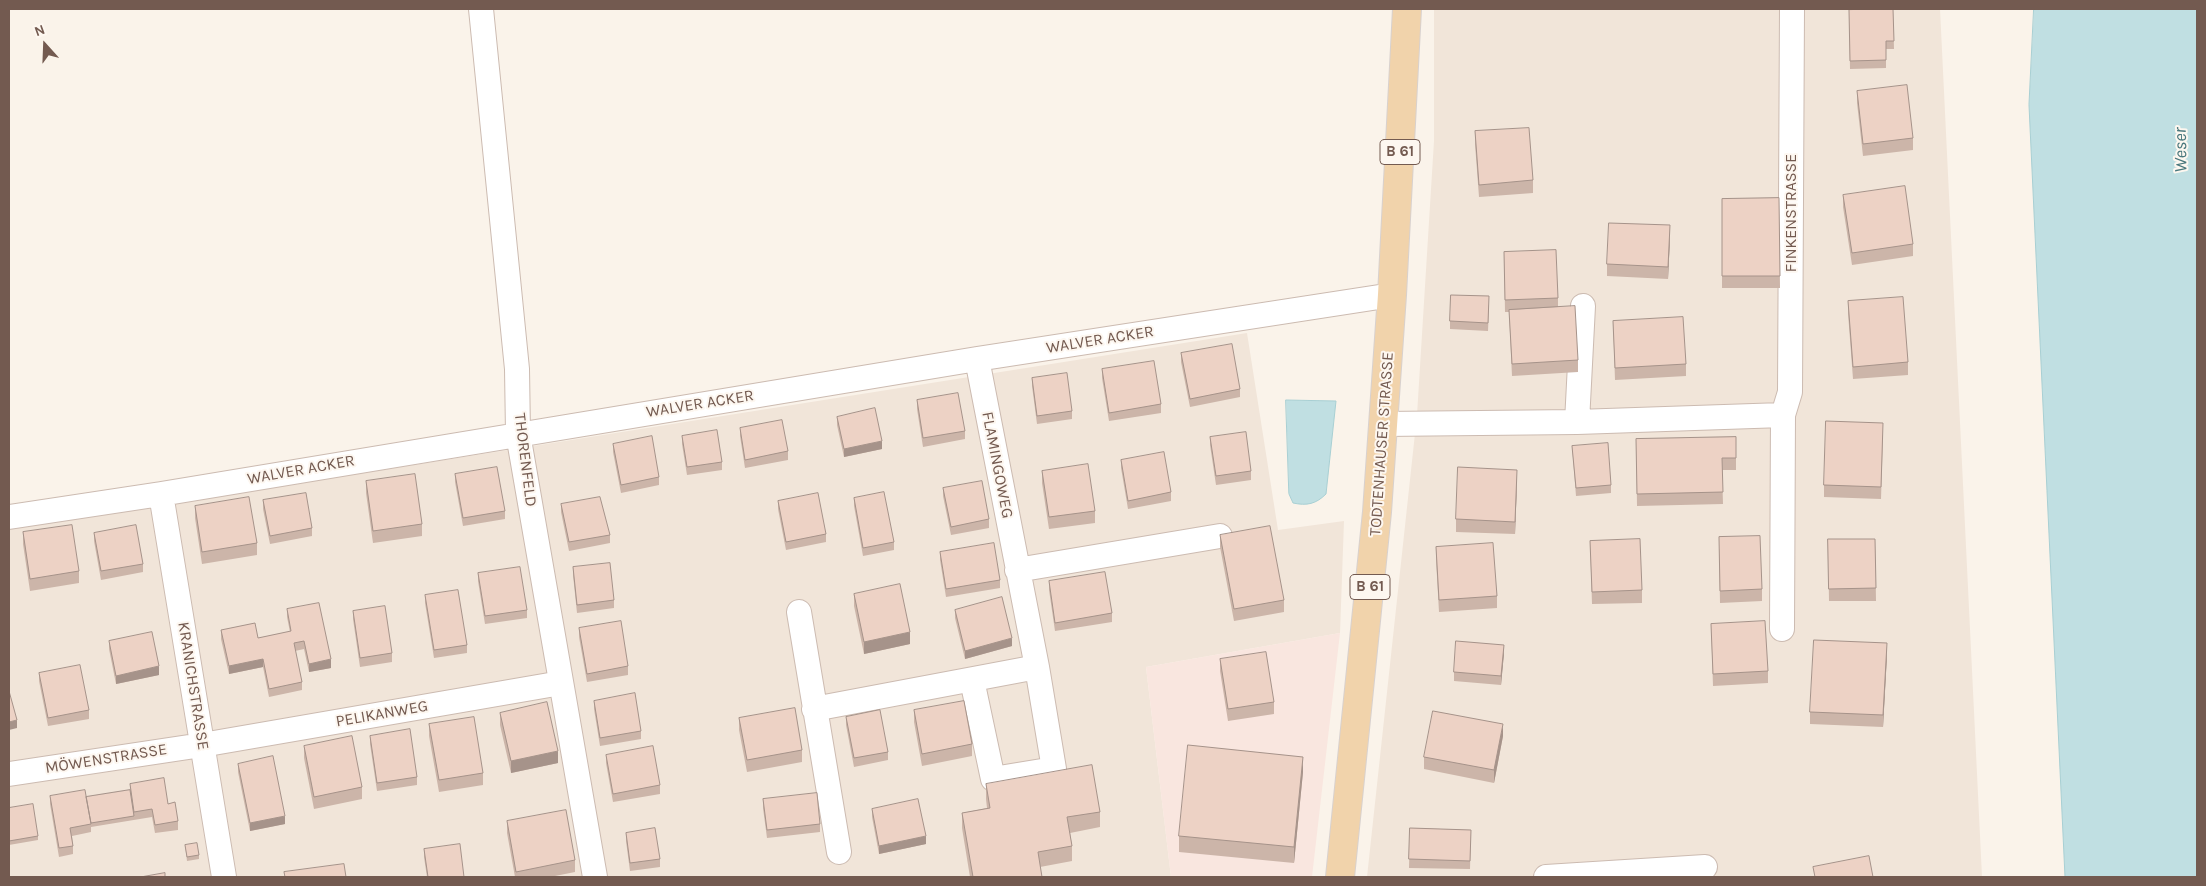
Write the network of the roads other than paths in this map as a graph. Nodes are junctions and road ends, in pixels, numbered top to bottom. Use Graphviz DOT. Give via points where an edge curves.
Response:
graph roads {
  1 [pos="481,9"];
  2 [pos="1407,9"];
  3 [pos="1792,9"];
  4 [pos="1392,295"];
  5 [pos="1583,306"];
  6 [pos="977,360"];
  7 [pos="1783,415"];
  8 [pos="1577,422"];
  9 [pos="1383,424"];
  10 [pos="518,434"];
  11 [pos="161,494"];
  12 [pos="9,517"];
  13 [pos="1220,536"];
  14 [pos="1016,570"];
  15 [pos="799,612"];
  16 [pos="1782,629"];
  17 [pos="1036,667"];
  18 [pos="972,680"];
  19 [pos="561,683"];
  20 [pos="814,709"];
  21 [pos="202,745"];
  22 [pos="9,774"];
  23 [pos="839,852"];
  24 [pos="1705,867"];
  25 [pos="224,877"];
  26 [pos="594,877"];
  27 [pos="1340,877"];
  28 [pos="1546,877"];
  1 -- 10 [label="street, THORENFELD" via="517,369"];
  2 -- 4 [label="main road, TODTENHAUSER STRASSE / B 61"];
  3 -- 7 [label="street, FINKENSTRASSE" via="1790,392"];
  4 -- 6 [label="street, WALVER ACKER"];
  4 -- 9 [label="main road, TODTENHAUSER STRASSE / B 61"];
  5 -- 8 [label="street"];
  6 -- 10 [label="street, WALVER ACKER"];
  6 -- 14 [label="street, FLAMINGOWEG"];
  7 -- 8 [label="street"];
  7 -- 16 [label="street, FINKENSTRASSE"];
  8 -- 9 [label="street"];
  9 -- 27 [label="main road, TODTENHAUSER STRASSE / B 61"];
  10 -- 11 [label="street, WALVER ACKER"];
  10 -- 19 [label="street, THORENFELD"];
  11 -- 12 [label="street, WALVER ACKER"];
  11 -- 21 [label="street, KRANICHSTRASSE"];
  13 -- 14 [label="street"];
  14 -- 17 [label="street, FLAMINGOWEG"];
  15 -- 20 [label="street"];
  17 -- 18 [label="street"];
  17 -- 18 [label="street, FLAMINGOWEG" via="1054,768 993,779"];
  18 -- 20 [label="street"];
  19 -- 21 [label="street, PELIKANWEG"];
  19 -- 26 [label="street, THORENFELD"];
  20 -- 23 [label="street"];
  21 -- 22 [label="street, MÖWENSTRASSE"];
  21 -- 25 [label="street, KRANICHSTRASSE"];
  24 -- 28 [label="street"];
}
